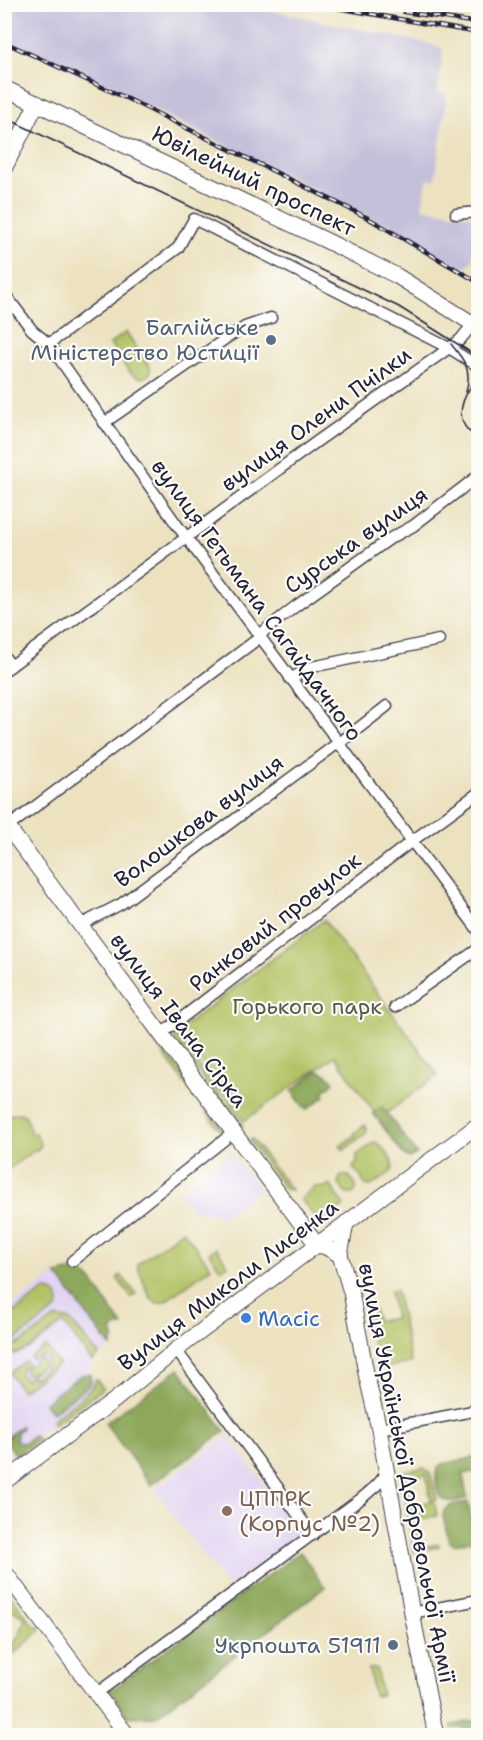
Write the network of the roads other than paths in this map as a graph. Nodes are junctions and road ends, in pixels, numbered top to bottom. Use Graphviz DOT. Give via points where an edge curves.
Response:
graph roads {
  1 [pos="4,88"];
  2 [pos="37,103"];
  3 [pos="4,169"];
  4 [pos="478,212"];
  5 [pos="456,214"];
  6 [pos="4,293"];
  7 [pos="272,318"];
  8 [pos="476,325"];
  9 [pos="49,344"];
  10 [pos="449,348"];
  11 [pos="478,366"];
  12 [pos="104,423"];
  13 [pos="478,476"];
  14 [pos="186,538"];
  15 [pos="259,638"];
  16 [pos="439,640"];
  17 [pos="4,656"];
  18 [pos="8,668"];
  19 [pos="290,679"];
  20 [pos="387,706"];
  21 [pos="338,743"];
  22 [pos="478,793"];
  23 [pos="6,825"];
  24 [pos="412,841"];
  25 [pos="80,925"];
  26 [pos="478,930"];
  27 [pos="478,949"];
  28 [pos="395,1007"];
  29 [pos="161,1034"];
  30 [pos="478,1125"];
  31 [pos="234,1132"];
  32 [pos="345,1224"];
  33 [pos="318,1245"];
  34 [pos="340,1256"];
  35 [pos="72,1261"];
  36 [pos="176,1350"];
  37 [pos="478,1410"];
  38 [pos="379,1429"];
  39 [pos="387,1473"];
  40 [pos="4,1482"];
  41 [pos="362,1498"];
  42 [pos="394,1505"];
  43 [pos="312,1535"];
  44 [pos="4,1571"];
  45 [pos="478,1600"];
  46 [pos="412,1613"];
  47 [pos="96,1693"];
  48 [pos="128,1736"];
  49 [pos="436,1736"];
  1 -- 2 [label="street, Ювілейний проспект"];
  2 -- 3 [label="street"];
  2 -- 8 [label="street, Ювілейний проспект" via="397,276"];
  4 -- 5 [label="street"];
  6 -- 9 [label="street, вулиця Гетьмана Сагайдачного" via="32,330"];
  7 -- 12 [label="street" via="228,337"];
  8 -- 10 [label="street, вулиця Олени Пчілки"];
  9 -- 10 [label="street" via="178,248 194,219"];
  9 -- 12 [label="street, вулиця Гетьмана Сагайдачного"];
  10 -- 11 [label="street"];
  10 -- 14 [label="street, вулиця Олени Пчілки"];
  12 -- 14 [label="street, вулиця Гетьмана Сагайдачного"];
  13 -- 15 [label="street, Сурська вулиця" via="296,606"];
  14 -- 15 [label="street, вулиця Гетьмана Сагайдачного"];
  14 -- 18 [label="street, вулиця Олени Пчілки"];
  15 -- 19 [label="street, вулиця Гетьмана Сагайдачного"];
  15 -- 23 [label="street, Сурська вулиця"];
  16 -- 19 [label="street" via="312,667"];
  17 -- 18 [label="street"];
  19 -- 21 [label="street, вулиця Гетьмана Сагайдачного"];
  20 -- 21 [label="street, Волошкова вулиця"];
  21 -- 24 [label="street, вулиця Гетьмана Сагайдачного"];
  21 -- 25 [label="street, Волошкова вулиця" via="121,904"];
  22 -- 24 [label="street, Ранковий провулок"];
  23 -- 25 [label="street, вулиця Івана Сірка"];
  24 -- 26 [label="street, вулиця Гетьмана Сагайдачного"];
  24 -- 29 [label="street, Ранковий провулок"];
  25 -- 29 [label="street, вулиця Івана Сірка"];
  27 -- 28 [label="street"];
  29 -- 31 [label="street, вулиця Івана Сірка"];
  30 -- 32 [label="street, Вулиця Миколи Лисенка"];
  31 -- 33 [label="street, вулиця Івана Сірка"];
  31 -- 35 [label="street"];
  32 -- 33 [label="street, Вулиця Миколи Лисенка"];
  32 -- 34 [label="street, вулиця Української Добровольчої Армії"];
  33 -- 34 [label="street, вулиця Української Добровольчої Армії"];
  33 -- 36 [label="street, Вулиця Миколи Лисенка"];
  34 -- 38 [label="street, вулиця Української Добровольчої Армії"];
  36 -- 40 [label="street, Вулиця Миколи Лисенка"];
  36 -- 43 [label="street"];
  37 -- 38 [label="street"];
  38 -- 39 [label="street, вулиця Української Добровольчої Армії"];
  39 -- 41 [label="street"];
  39 -- 42 [label="street, вулиця Української Добровольчої Армії"];
  41 -- 42 [label="street" via="380,1490"];
  41 -- 43 [label="street"];
  42 -- 46 [label="street, вулиця Української Добровольчої Армії"];
  43 -- 47 [label="street"];
  44 -- 47 [label="street"];
  45 -- 46 [label="street"];
  46 -- 49 [label="street, вулиця Української Добровольчої Армії"];
  47 -- 48 [label="street"];
}
